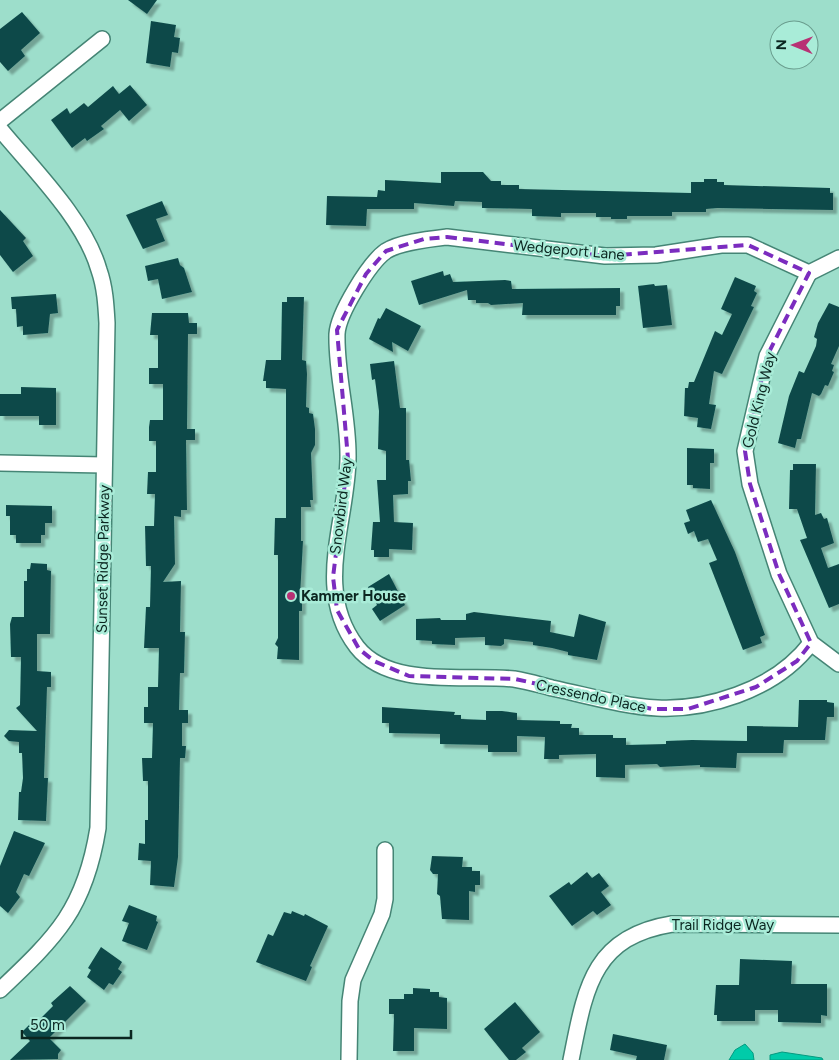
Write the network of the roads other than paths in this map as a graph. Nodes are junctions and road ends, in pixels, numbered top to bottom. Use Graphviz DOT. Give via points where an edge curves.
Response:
graph roads {
  1 [pos="102,39"];
  2 [pos="0,121"];
  3 [pos="0,128"];
  4 [pos="839,258"];
  5 [pos="809,273"];
  6 [pos="366,274"];
  7 [pos="0,464"];
  8 [pos="104,465"];
  9 [pos="811,643"];
  10 [pos="359,649"];
  11 [pos="839,664"];
  12 [pos="385,850"];
  13 [pos="839,926"];
  14 [pos="0,990"];
  15 [pos="349,1060"];
  16 [pos="571,1060"];
  1 -- 2 [label="street"];
  3 -- 8 [label="street, Sunset Ridge Parkway" via="80,226 99,268 107,323"];
  4 -- 5 [label="street"];
  5 -- 6 [label="street, Wedgeport Lane" via="748,245 722,245 656,255 605,256 447,237 424,239 386,251"];
  5 -- 9 [label="street, Gold King Way" via="767,356 745,451 750,484 779,574"];
  6 -- 10 [label="street, Snowbird Way" via="337,330 337,364 348,459 333,577 337,610"];
  7 -- 8 [label="street"];
  8 -- 14 [label="street, Sunset Ridge Parkway" via="98,828 94,850 89,873 63,926"];
  9 -- 10 [label="street, Cressendo Place" via="797,662 756,687 688,709 652,710 515,679 409,676 374,661"];
  9 -- 11 [label="street"];
  12 -- 15 [label="street" via="382,914 353,980"];
  13 -- 16 [label="street, Trail Ridge Way" via="672,924 630,936 613,949 589,983"];
}
